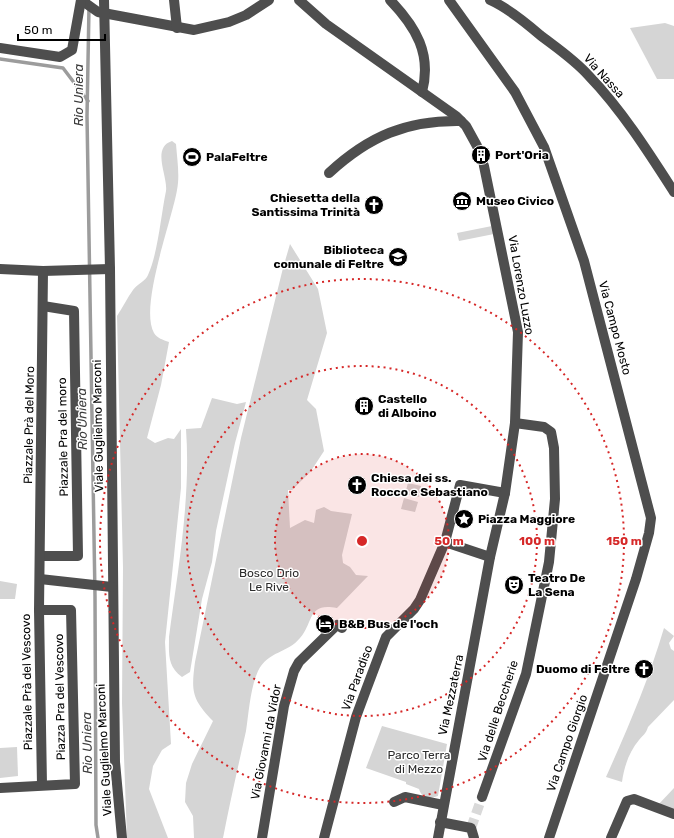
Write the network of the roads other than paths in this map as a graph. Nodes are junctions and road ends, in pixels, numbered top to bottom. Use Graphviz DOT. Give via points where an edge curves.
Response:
graph roads {
  1 [pos="81,0"];
  2 [pos="104,0"];
  3 [pos="174,0"];
  4 [pos="269,0"];
  5 [pos="299,0"];
  6 [pos="390,0"];
  7 [pos="449,0"];
  8 [pos="490,0"];
  9 [pos="101,12"];
  10 [pos="177,28"];
  11 [pos="0,48"];
  12 [pos="422,92"];
  13 [pos="461,122"];
  14 [pos="477,146"];
  15 [pos="484,166"];
  16 [pos="329,173"];
  17 [pos="674,192"];
  18 [pos="0,269"];
  19 [pos="110,269"];
  20 [pos="42,270"];
  21 [pos="43,306"];
  22 [pos="515,423"];
  23 [pos="505,493"];
  24 [pos="651,518"];
  25 [pos="446,542"];
  26 [pos="40,556"];
  27 [pos="490,556"];
  28 [pos="40,579"];
  29 [pos="107,587"];
  30 [pos="39,610"];
  31 [pos="342,628"];
  32 [pos="42,785"];
  33 [pos="0,788"];
  34 [pos="482,797"];
  35 [pos="394,802"];
  36 [pos="443,805"];
  37 [pos="674,814"];
  38 [pos="440,822"];
  39 [pos="122,838"];
  40 [pos="262,838"];
  41 [pos="324,838"];
  42 [pos="438,838"];
  43 [pos="474,838"];
  44 [pos="548,838"];
  45 [pos="611,838"];
  1 -- 9 [label="street"];
  1 -- 11 [label="street" via="72,50 67,55 60,57"];
  2 -- 9 [label="street, Viale Guglielmo Marconi"];
  3 -- 10 [label="street"];
  4 -- 10 [label="street" via="246,15 229,22 194,30"];
  5 -- 12 [label="street" via="326,24"];
  6 -- 12 [label="street" via="414,28 420,45 426,67"];
  7 -- 24 [label="street, Via Campo Mosto" via="515,92 544,147 584,261"];
  8 -- 17 [label="street, Via Nassa" via="534,30 590,76"];
  9 -- 10 [label="street"];
  9 -- 19 [label="street, Viale Guglielmo Marconi"];
  12 -- 13 [label="street"];
  13 -- 14 [label="street"];
  13 -- 16 [label="street" via="410,125 380,136 347,156"];
  15 -- 22 [label="street, Via Lorenzo Luzzo" via="518,332"];
  18 -- 20 [label="street"];
  19 -- 20 [label="street"];
  19 -- 29 [label="street, Viale Guglielmo Marconi"];
  20 -- 21 [label="street, Piazzale Prà del Moro"];
  21 -- 26 [label="street, Piazzale Prà del Moro"];
  21 -- 26 [label="street, Piazzale Pra del moro" via="74,310 78,556"];
  22 -- 23 [label="street, Via Lorenzo Luzzo"];
  22 -- 34 [label="street, Via delle Beccherie" via="544,427 552,436 555,499 549,562 526,674"];
  23 -- 25 [label="street, Via Paradiso" via="460,485"];
  23 -- 27 [label="street"];
  24 -- 44 [label="street, Via Campo Giorgio" via="636,579"];
  25 -- 27 [label="street"];
  25 -- 41 [label="street, Via Paradiso" via="420,600 386,637 356,717"];
  26 -- 28 [label="street, Piazzale Prà del Moro"];
  27 -- 36 [label="street, Via Mezzaterra"];
  28 -- 29 [label="street"];
  28 -- 30 [label="street, Piazzale Prà del Vescovo"];
  29 -- 39 [label="street, Viale Guglielmo Marconi" via="115,762"];
  30 -- 32 [label="street, Piazzale Prà del Vescovo"];
  30 -- 32 [label="street, Piazza Pra del Vescovo" via="71,610 75,784"];
  31 -- 40 [label="street, Via Giovanni da Vidor" via="337,625 299,662 294,671 283,713"];
  32 -- 33 [label="street"];
  35 -- 36 [label="street" via="405,797"];
  36 -- 38 [label="street, Via Mezzaterra"];
  37 -- 45 [label="street" via="634,798 630,799"];
  38 -- 42 [label="street, Via Mezzaterra"];
  38 -- 43 [label="street" via="471,828"];
}
